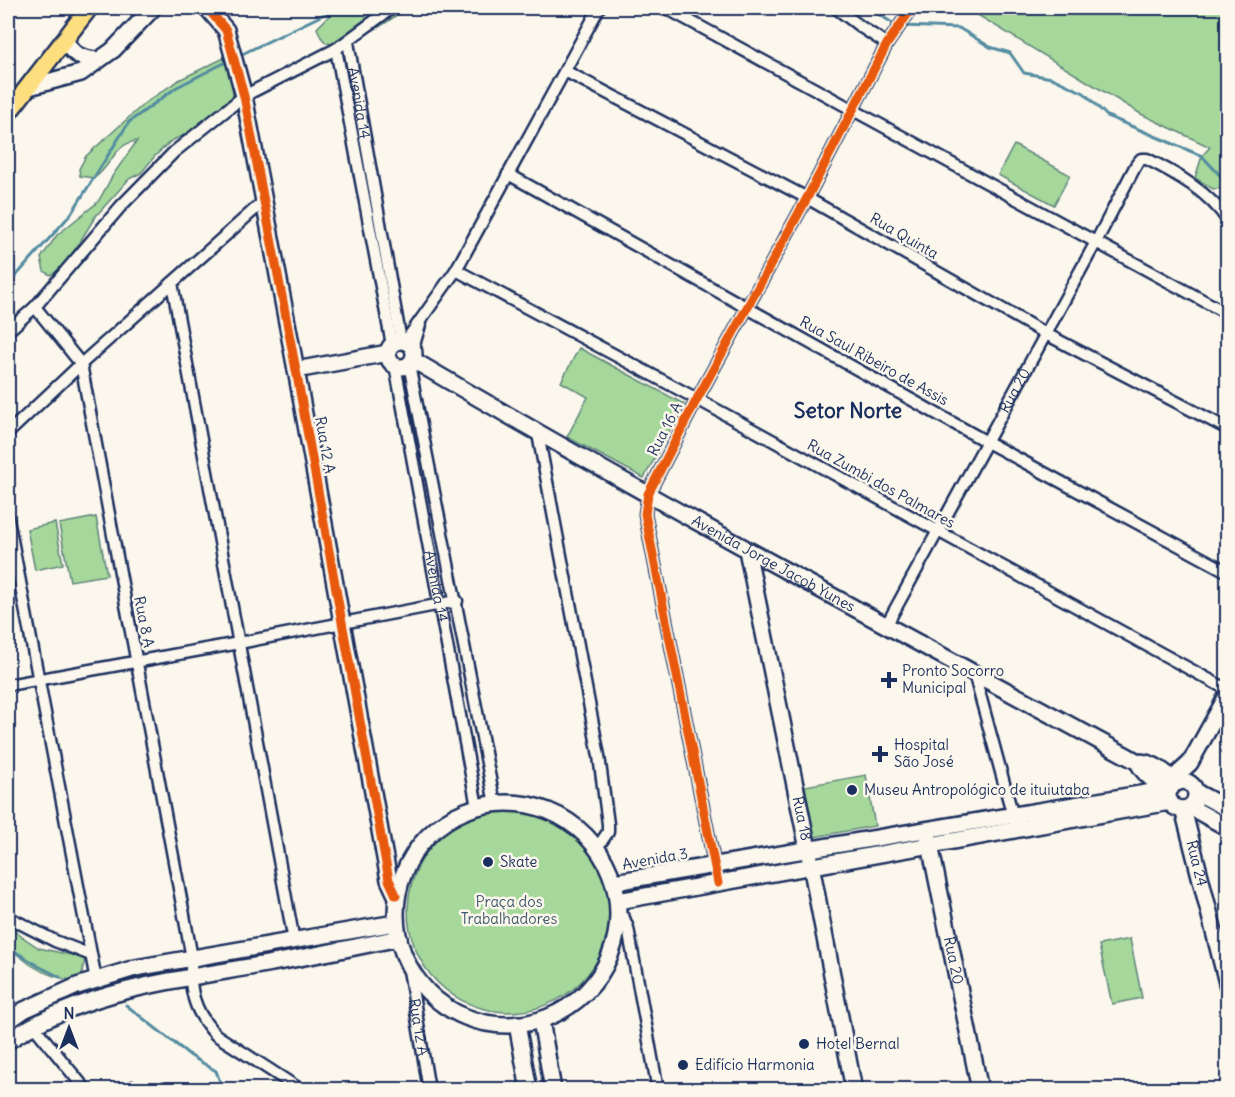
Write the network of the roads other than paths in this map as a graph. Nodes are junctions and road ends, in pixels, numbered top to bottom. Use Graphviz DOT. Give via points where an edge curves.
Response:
graph roads {
  1 [pos="89,8"];
  2 [pos="153,8"];
  3 [pos="207,8"];
  4 [pos="392,8"];
  5 [pos="599,8"];
  6 [pos="666,8"];
  7 [pos="836,8"];
  8 [pos="912,8"];
  9 [pos="66,39"];
  10 [pos="348,42"];
  11 [pos="887,44"];
  12 [pos="336,49"];
  13 [pos="98,60"];
  14 [pos="565,71"];
  15 [pos="29,87"];
  16 [pos="244,96"];
  17 [pos="854,109"];
  18 [pos="8,113"];
  19 [pos="508,174"];
  20 [pos="807,198"];
  21 [pos="263,202"];
  22 [pos="1227,221"];
  23 [pos="1096,243"];
  24 [pos="456,270"];
  25 [pos="172,283"];
  26 [pos="35,307"];
  27 [pos="748,308"];
  28 [pos="1227,314"];
  29 [pos="8,331"];
  30 [pos="1046,334"];
  31 [pos="402,352"];
  32 [pos="81,364"];
  33 [pos="296,370"];
  34 [pos="697,399"];
  35 [pos="1227,429"];
  36 [pos="8,433"];
  37 [pos="538,434"];
  38 [pos="987,442"];
  39 [pos="648,494"];
  40 [pos="8,519"];
  41 [pos="937,532"];
  42 [pos="747,550"];
  43 [pos="12,569"];
  44 [pos="1227,572"];
  45 [pos="457,601"];
  46 [pos="440,604"];
  47 [pos="340,623"];
  48 [pos="887,624"];
  49 [pos="239,643"];
  50 [pos="136,661"];
  51 [pos="974,673"];
  52 [pos="39,680"];
  53 [pos="8,685"];
  54 [pos="1227,692"];
  55 [pos="1180,793"];
  56 [pos="495,804"];
  57 [pos="477,807"];
  58 [pos="1227,809"];
  59 [pos="1014,822"];
  60 [pos="1227,828"];
  61 [pos="927,829"];
  62 [pos="931,845"];
  63 [pos="597,848"];
  64 [pos="808,849"];
  65 [pos="714,865"];
  66 [pos="811,867"];
  67 [pos="614,882"];
  68 [pos="718,883"];
  69 [pos="396,896"];
  70 [pos="618,908"];
  71 [pos="8,917"];
  72 [pos="397,930"];
  73 [pos="294,940"];
  74 [pos="91,955"];
  75 [pos="192,958"];
  76 [pos="408,964"];
  77 [pos="192,976"];
  78 [pos="96,980"];
  79 [pos="1227,987"];
  80 [pos="541,1020"];
  81 [pos="8,1021"];
  82 [pos="32,1024"];
  83 [pos="517,1024"];
  84 [pos="8,1041"];
  85 [pos="86,1089"];
  86 [pos="301,1089"];
  87 [pos="429,1089"];
  88 [pos="529,1089"];
  89 [pos="553,1089"];
  90 [pos="658,1089"];
  91 [pos="854,1089"];
  92 [pos="980,1089"];
  1 -- 9 [label="main road"];
  2 -- 13 [label="street" via="113,50"];
  3 -- 16 [label="street, Rua 12 A" via="226,30"];
  4 -- 10 [label="street"];
  5 -- 14 [label="street"];
  6 -- 17 [label="street"];
  7 -- 11 [label="street"];
  8 -- 11 [label="street, Rua 16 A"];
  9 -- 13 [label="street" via="70,50 79,56"];
  9 -- 15 [label="main road"];
  10 -- 12 [label="street"];
  10 -- 31 [label="street, Avenida 14"];
  11 -- 17 [label="street, Rua 16 A"];
  12 -- 16 [label="street"];
  12 -- 31 [label="street, Avenida 14"];
  13 -- 15 [label="street" via="81,73"];
  14 -- 19 [label="street"];
  14 -- 20 [label="street, Rua Quinta"];
  15 -- 18 [label="main road"];
  16 -- 21 [label="street, Rua 12 A"];
  16 -- 26 [label="street" via="174,152 121,206"];
  17 -- 20 [label="street, Rua 16 A"];
  17 -- 23 [label="street"];
  19 -- 24 [label="street"];
  19 -- 27 [label="street, Rua Saul Ribeiro de Assis"];
  20 -- 27 [label="street, Rua 16 A"];
  20 -- 30 [label="street, Rua Quinta"];
  21 -- 25 [label="street"];
  21 -- 33 [label="street, Rua 12 A"];
  22 -- 23 [label="street, Rua 20" via="1213,203 1186,181 1141,159"];
  23 -- 28 [label="street"];
  23 -- 30 [label="street, Rua 20"];
  24 -- 31 [label="street"];
  24 -- 34 [label="street, Rua Zumbi dos Palmares"];
  25 -- 32 [label="street"];
  25 -- 49 [label="street"];
  26 -- 29 [label="street"];
  26 -- 32 [label="street, Rua 8 A"];
  27 -- 34 [label="street, Rua 16 A"];
  27 -- 38 [label="street, Rua Saul Ribeiro de Assis"];
  30 -- 35 [label="street, Rua Quinta"];
  30 -- 38 [label="street, Rua 20"];
  31 -- 33 [label="street"];
  31 -- 37 [label="street, Avenida Jorge Jacob Yunes"];
  31 -- 45 [label="street, Avenida 14"];
  31 -- 46 [label="street, Avenida 14"];
  32 -- 36 [label="street"];
  32 -- 50 [label="street, Rua 8 A"];
  33 -- 47 [label="street, Rua 12 A"];
  34 -- 39 [label="street, Rua 16 A"];
  34 -- 41 [label="street, Rua Zumbi dos Palmares"];
  37 -- 39 [label="street, Avenida Jorge Jacob Yunes"];
  37 -- 63 [label="street" via="599,756 608,832"];
  38 -- 41 [label="street, Rua 20"];
  38 -- 44 [label="street, Rua Saul Ribeiro de Assis"];
  39 -- 42 [label="street, Avenida Jorge Jacob Yunes"];
  39 -- 65 [label="street, Rua 16 A" via="645,514"];
  40 -- 43 [label="street"];
  41 -- 48 [label="street, Rua 20"];
  41 -- 54 [label="street, Rua Zumbi dos Palmares"];
  42 -- 48 [label="street, Avenida Jorge Jacob Yunes"];
  42 -- 64 [label="street, Rua 18"];
  43 -- 52 [label="street"];
  45 -- 46 [label="street"];
  45 -- 56 [label="street, Avenida 14"];
  46 -- 47 [label="street"];
  46 -- 57 [label="street, Avenida 14"];
  47 -- 49 [label="street"];
  47 -- 69 [label="street, Rua 12 A" via="389,880"];
  48 -- 51 [label="street, Avenida Jorge Jacob Yunes"];
  49 -- 50 [label="street"];
  49 -- 73 [label="street"];
  50 -- 52 [label="street"];
  50 -- 75 [label="street, Rua 8 A"];
  51 -- 55 [label="street, Avenida Jorge Jacob Yunes" via="1138,762 1157,768"];
  51 -- 59 [label="street"];
  52 -- 53 [label="street"];
  52 -- 74 [label="street"];
  54 -- 55 [label="street" via="1190,763 1179,773"];
  55 -- 58 [label="street, Avenida Jorge Jacob Yunes"];
  55 -- 59 [label="street, Avenida 3"];
  55 -- 60 [label="street, Avenida Jorge Jacob Yunes"];
  55 -- 79 [label="street, Rua 24"];
  56 -- 57 [label="street"];
  56 -- 63 [label="street" via="534,806 569,821"];
  57 -- 69 [label="street" via="447,821 423,842 406,867"];
  59 -- 61 [label="street, Avenida 3"];
  59 -- 62 [label="street, Avenida 3"];
  61 -- 62 [label="street, Rua 20"];
  61 -- 64 [label="street, Avenida 3"];
  62 -- 66 [label="street, Avenida 3"];
  62 -- 92 [label="street, Rua 20"];
  63 -- 67 [label="street"];
  64 -- 65 [label="street, Avenida 3"];
  64 -- 66 [label="street, Rua 18"];
  65 -- 67 [label="street, Avenida 3"];
  65 -- 68 [label="street, Rua 16 A"];
  66 -- 68 [label="street, Avenida 3"];
  66 -- 91 [label="street, Rua 18"];
  67 -- 70 [label="street"];
  68 -- 70 [label="street, Avenida 3"];
  69 -- 72 [label="street"];
  70 -- 80 [label="street" via="618,932 609,961 592,987 569,1007"];
  70 -- 90 [label="street" via="628,928"];
  71 -- 74 [label="street"];
  72 -- 73 [label="street"];
  72 -- 76 [label="street"];
  72 -- 77 [label="street" via="254,966"];
  73 -- 75 [label="street"];
  74 -- 78 [label="street"];
  75 -- 77 [label="street, Rua 8 A"];
  75 -- 78 [label="street"];
  76 -- 83 [label="street" via="427,991 453,1011 485,1021"];
  76 -- 87 [label="street, Rua 12 A"];
  77 -- 82 [label="street" via="87,1000"];
  77 -- 86 [label="street, Rua 8 A" via="192,998 216,1035"];
  78 -- 81 [label="street" via="24,1010"];
  80 -- 83 [label="street"];
  80 -- 89 [label="street"];
  82 -- 84 [label="street"];
  82 -- 85 [label="street"];
  83 -- 88 [label="street"];
}
